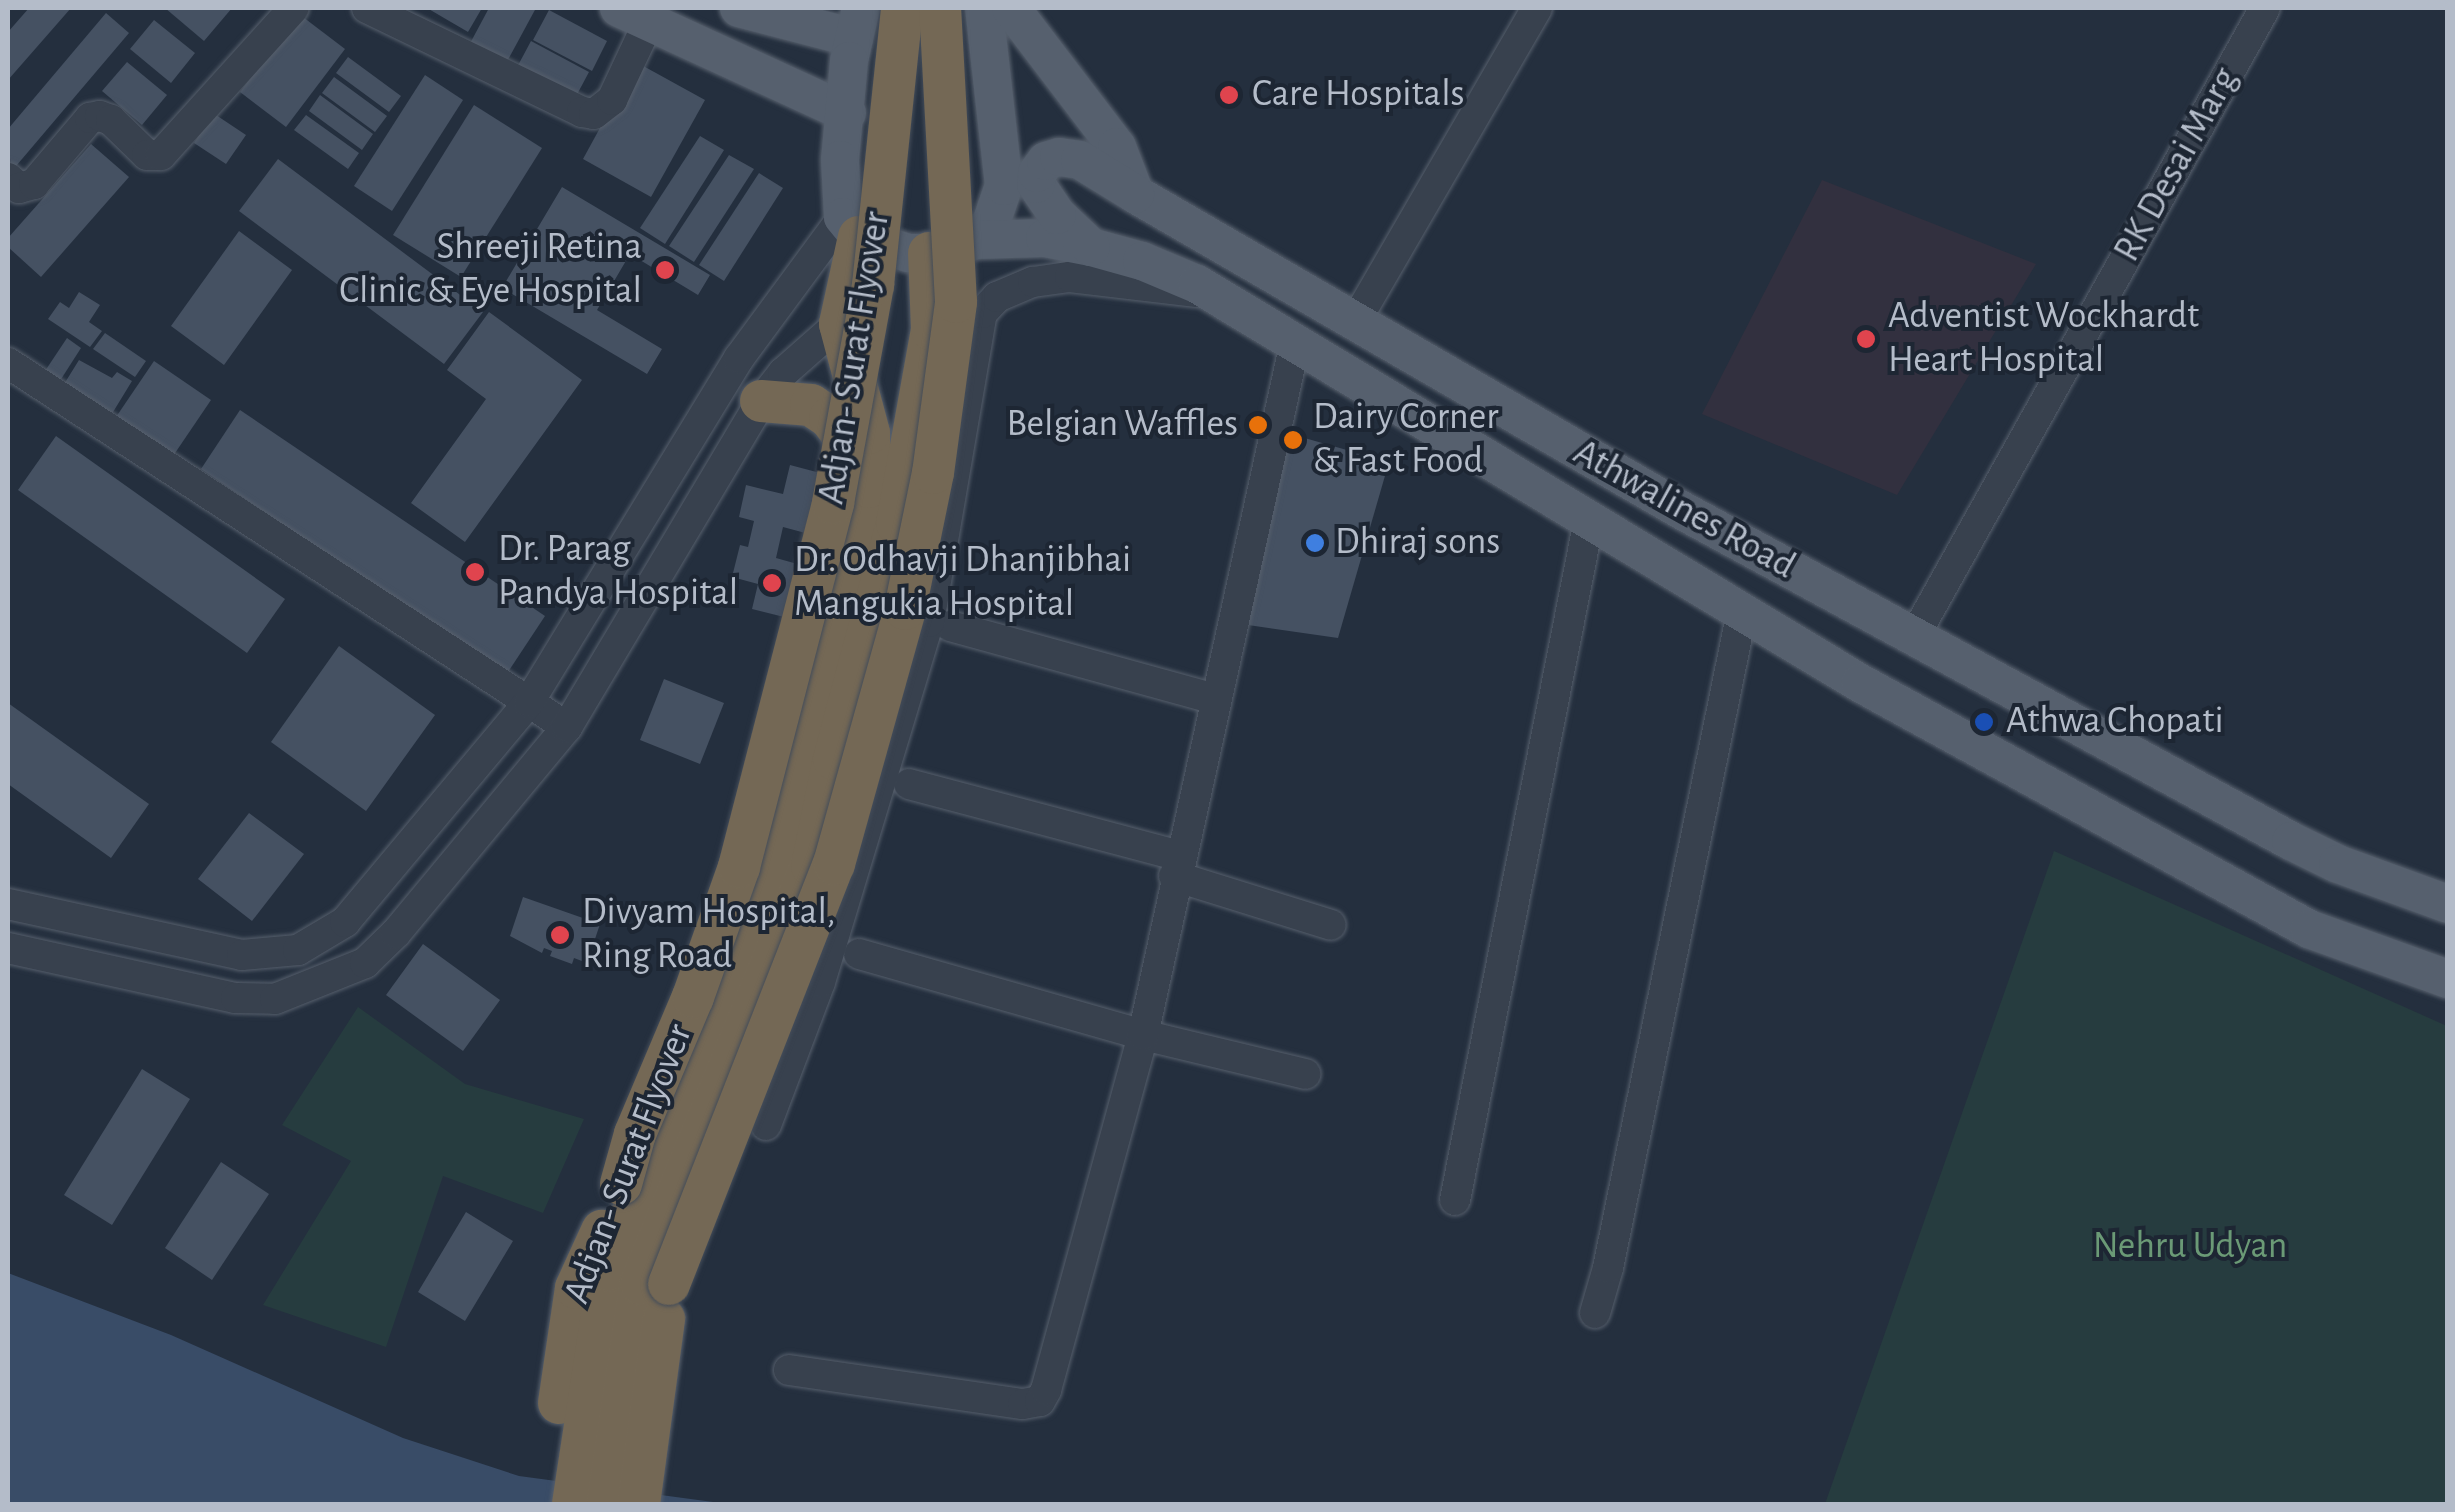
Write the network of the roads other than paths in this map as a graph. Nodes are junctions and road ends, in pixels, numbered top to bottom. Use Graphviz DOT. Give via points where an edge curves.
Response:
graph roads {
  1 [pos="294,8"];
  2 [pos="367,8"];
  3 [pos="739,8"];
  4 [pos="902,8"];
  5 [pos="940,8"];
  6 [pos="984,8"];
  7 [pos="1011,8"];
  8 [pos="1537,8"];
  9 [pos="2264,8"];
  10 [pos="634,15"];
  11 [pos="815,17"];
  12 [pos="858,22"];
  13 [pos="847,113"];
  14 [pos="8,178"];
  15 [pos="1135,194"];
  16 [pos="851,227"];
  17 [pos="977,240"];
  18 [pos="1091,247"];
  19 [pos="919,253"];
  20 [pos="1213,294"];
  21 [pos="1355,322"];
  22 [pos="840,324"];
  23 [pos="1295,343"];
  24 [pos="8,363"];
  25 [pos="761,402"];
  26 [pos="868,486"];
  27 [pos="1589,520"];
  28 [pos="1742,612"];
  29 [pos="950,626"];
  30 [pos="1914,636"];
  31 [pos="1215,699"];
  32 [pos="529,702"];
  33 [pos="567,727"];
  34 [pos="910,784"];
  35 [pos="1176,866"];
  36 [pos="8,904"];
  37 [pos="2448,904"];
  38 [pos="1331,924"];
  39 [pos="8,948"];
  40 [pos="860,954"];
  41 [pos="2448,979"];
  42 [pos="1142,1036"];
  43 [pos="1306,1074"];
  44 [pos="766,1125"];
  45 [pos="1455,1200"];
  46 [pos="622,1300"];
  47 [pos="1594,1313"];
  48 [pos="788,1370"];
  49 [pos="545,1504"];
  50 [pos="572,1504"];
  51 [pos="608,1504"];
  52 [pos="640,1504"];
  1 -- 14 [label="street" via="161,155 147,155 100,116 90,118 34,184 19,188"];
  2 -- 10 [label="street" via="594,114 612,100"];
  3 -- 11 [label="main road"];
  4 -- 49 [label="highway, Adjan- Surat Flyover, bridge" via="872,284 833,503 740,867 576,1288"];
  5 -- 52 [label="highway, Adjan- Surat Flyover, bridge" via="956,302 905,608 834,864 669,1284"];
  6 -- 17 [label="main road" via="1004,186"];
  7 -- 15 [label="main road" via="1118,148"];
  8 -- 21 [label="street"];
  9 -- 30 [label="street, RK Desai Marg"];
  10 -- 13 [label="main road"];
  11 -- 12 [label="main road"];
  12 -- 13 [label="main road"];
  13 -- 16 [label="main road" via="840,160"];
  15 -- 18 [label="main road, Athwalines Road" via="1080,160 1046,161 1036,184"];
  15 -- 21 [label="main road, Athwalines Road"];
  16 -- 19 [label="main road"];
  16 -- 22 [label="highway"];
  16 -- 32 [label="street" via="739,358"];
  17 -- 18 [label="main road, Athwalines Road" via="1045,238"];
  17 -- 19 [label="main road, Athwalines Road"];
  18 -- 20 [label="main road, Athwalines Road" via="1142,260"];
  19 -- 22 [label="street"];
  19 -- 46 [label="highway" via="932,330 897,524 812,866 641,1284"];
  20 -- 23 [label="main road, Athwalines Road"];
  20 -- 44 [label="street" via="1070,277 1032,282 998,297 982,314 929,622 820,982"];
  21 -- 30 [label="main road, Athwalines Road"];
  22 -- 25 [label="street"];
  22 -- 26 [label="highway" via="869,433"];
  23 -- 27 [label="main road, Athwalines Road"];
  23 -- 31 [label="street"];
  24 -- 32 [label="street"];
  25 -- 26 [label="highway" via="811,405 830,418 862,455"];
  25 -- 33 [label="street"];
  26 -- 46 [label="highway" via="803,760 764,892 618,1246"];
  27 -- 28 [label="main road, Athwalines Road"];
  27 -- 45 [label="street"];
  28 -- 41 [label="main road, Athwalines Road" via="2309,929"];
  28 -- 47 [label="street"];
  29 -- 31 [label="street"];
  30 -- 37 [label="main road, Athwalines Road" via="2298,844"];
  31 -- 35 [label="street"];
  32 -- 33 [label="street"];
  32 -- 36 [label="street" via="356,910 298,950 217,952"];
  33 -- 39 [label="street" via="396,932 365,963 325,983 275,1000 236,998"];
  34 -- 35 [label="street"];
  35 -- 38 [label="street"];
  35 -- 42 [label="street"];
  40 -- 42 [label="street"];
  42 -- 43 [label="street"];
  42 -- 48 [label="street" via="1040,1401 1023,1404"];
  46 -- 50 [label="highway"];
  46 -- 51 [label="highway"];
}
